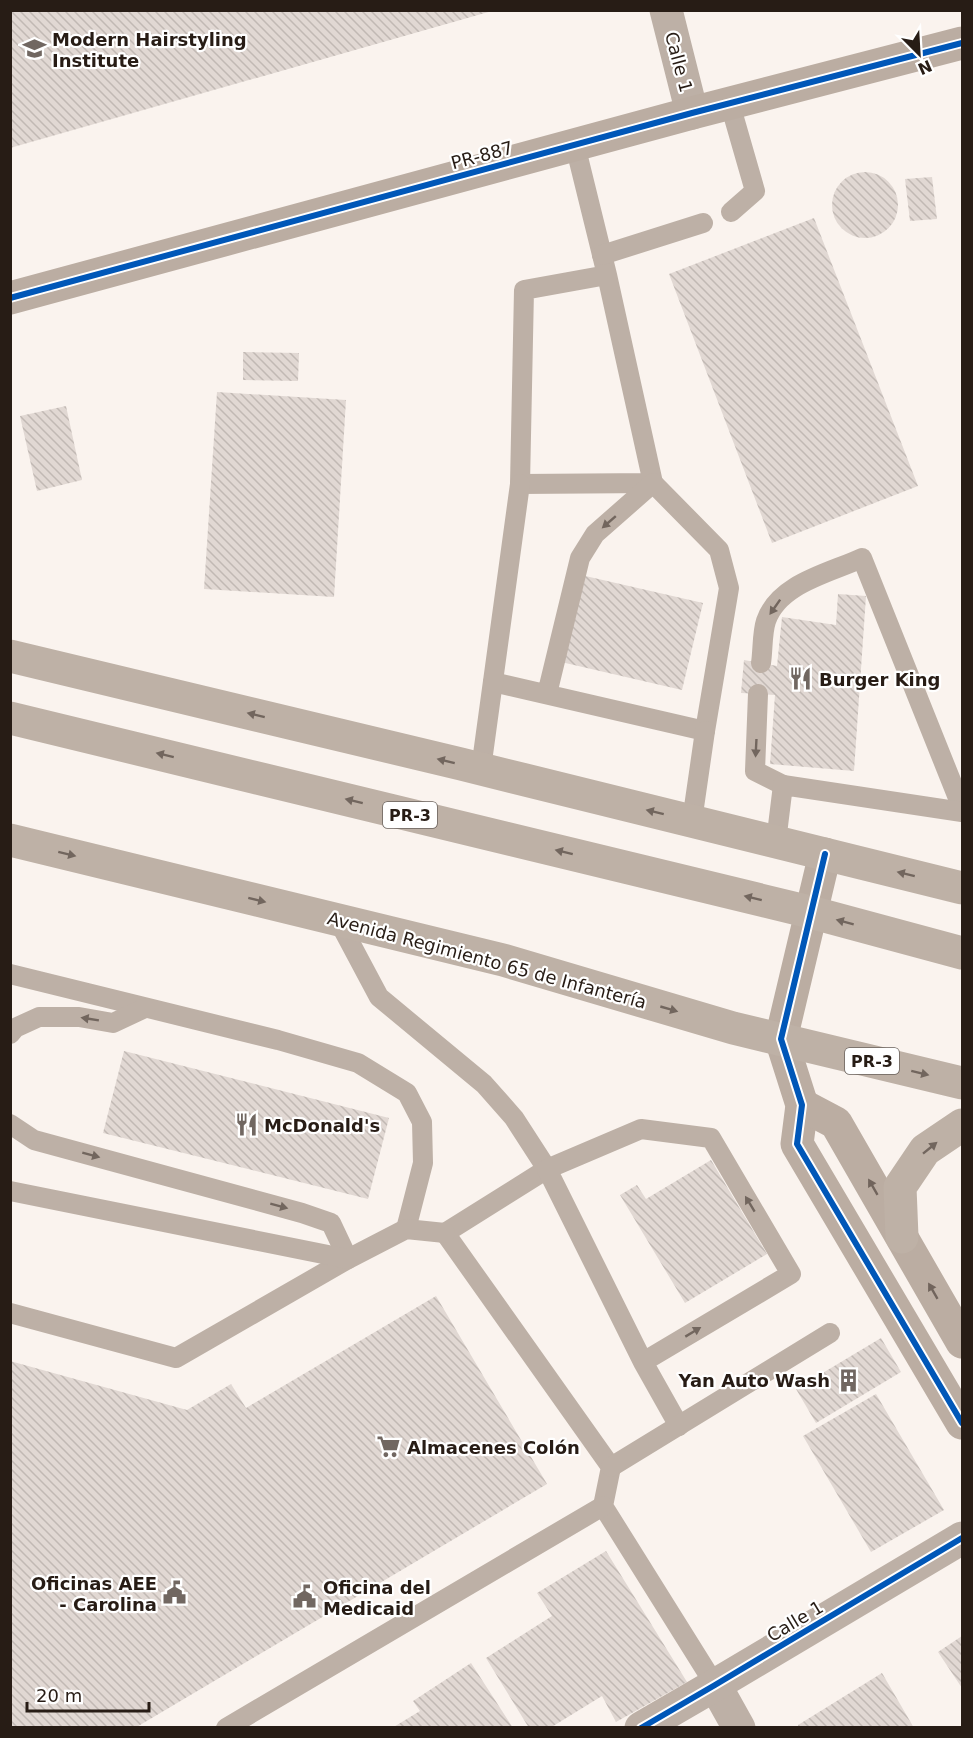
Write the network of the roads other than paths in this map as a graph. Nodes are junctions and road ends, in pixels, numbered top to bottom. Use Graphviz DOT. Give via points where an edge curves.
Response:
graph roads {
  1 [pos="666,10"];
  2 [pos="963,43"];
  3 [pos="730,104"];
  4 [pos="692,114"];
  5 [pos="575,145"];
  6 [pos="731,212"];
  7 [pos="703,223"];
  8 [pos="602,255"];
  9 [pos="607,275"];
  10 [pos="10,298"];
  11 [pos="653,483"];
  12 [pos="520,484"];
  13 [pos="10,656"];
  14 [pos="761,663"];
  15 [pos="493,682"];
  16 [pos="547,694"];
  17 [pos="758,694"];
  18 [pos="10,718"];
  19 [pos="705,731"];
  20 [pos="481,769"];
  21 [pos="783,785"];
  22 [pos="963,810"];
  23 [pos="692,821"];
  24 [pos="10,840"];
  25 [pos="776,842"];
  26 [pos="825,854"];
  27 [pos="963,888"];
  28 [pos="810,912"];
  29 [pos="338,920"];
  30 [pos="963,953"];
  31 [pos="10,974"];
  32 [pos="145,1008"];
  33 [pos="10,1034"];
  34 [pos="781,1039"];
  35 [pos="963,1083"];
  36 [pos="802,1105"];
  37 [pos="10,1124"];
  38 [pos="963,1125"];
  39 [pos="547,1169"];
  40 [pos="10,1191"];
  41 [pos="406,1229"];
  42 [pos="445,1233"];
  43 [pos="902,1238"];
  44 [pos="348,1259"];
  45 [pos="10,1313"];
  46 [pos="830,1333"];
  47 [pos="963,1342"];
  48 [pos="643,1362"];
  49 [pos="963,1423"];
  50 [pos="680,1426"];
  51 [pos="611,1467"];
  52 [pos="603,1506"];
  53 [pos="963,1538"];
  54 [pos="716,1685"];
  55 [pos="226,1728"];
  56 [pos="641,1728"];
  57 [pos="739,1728"];
  1 -- 4 [label="street, Calle 1"];
  2 -- 3 [label="street, PR-887"];
  3 -- 4 [label="street, PR-887"];
  3 -- 6 [label="lane" via="754,191"];
  4 -- 5 [label="street, PR-887"];
  5 -- 8 [label="lane"];
  5 -- 10 [label="street, PR-887"];
  7 -- 8 [label="lane"];
  8 -- 9 [label="lane"];
  9 -- 11 [label="lane"];
  9 -- 12 [label="lane" via="524,290"];
  11 -- 12 [label="lane"];
  11 -- 16 [label="lane, one-way" via="596,534 580,558"];
  11 -- 19 [label="lane" via="719,550 729,588"];
  12 -- 15 [label="lane"];
  20 -- 13 [label="main road, one-way"];
  22 -- 14 [label="lane, one-way" via="862,558 791,589 777,603 766,621"];
  15 -- 16 [label="lane"];
  15 -- 20 [label="lane"];
  16 -- 19 [label="lane"];
  17 -- 21 [label="lane, one-way" via="754,771"];
  28 -- 18 [label="main road, PR-3, one-way"];
  19 -- 23 [label="lane"];
  23 -- 20 [label="main road, one-way"];
  21 -- 22 [label="lane"];
  21 -- 25 [label="lane"];
  23 -- 25 [label="main road"];
  24 -- 29 [label="main road, Avenida Regimiento 65 de Infantería / PR-3, one-way"];
  25 -- 26 [label="main road"];
  27 -- 26 [label="main road, one-way"];
  26 -- 28 [label="street"];
  30 -- 28 [label="main road, PR-3, one-way"];
  28 -- 34 [label="street"];
  29 -- 34 [label="main road, Avenida Regimiento 65 de Infantería / PR-3, one-way" via="503,960"];
  29 -- 39 [label="lane" via="379,997 484,1084 514,1118"];
  31 -- 32 [label="lane"];
  32 -- 33 [label="lane, one-way" via="113,1023 79,1017 39,1017"];
  32 -- 41 [label="lane" via="358,1063 407,1093 422,1122 423,1163"];
  34 -- 35 [label="main road, Avenida Regimiento 65 de Infantería / PR-3, one-way"];
  34 -- 36 [label="street"];
  43 -- 36 [label="street, one-way" via="836,1123"];
  36 -- 49 [label="street" via="797,1143"];
  37 -- 44 [label="lane, one-way" via="34,1140 331,1223"];
  43 -- 38 [label="main road, one-way" via="900,1187 925,1150"];
  39 -- 42 [label="lane"];
  39 -- 48 [label="lane"];
  48 -- 39 [label="lane, one-way" via="791,1274 711,1138 641,1129"];
  40 -- 44 [label="lane"];
  41 -- 42 [label="lane"];
  41 -- 44 [label="lane"];
  42 -- 51 [label="lane"];
  47 -- 43 [label="street, one-way"];
  44 -- 45 [label="lane" via="176,1358"];
  46 -- 50 [label="lane"];
  48 -- 50 [label="lane"];
  50 -- 51 [label="lane"];
  51 -- 52 [label="lane"];
  52 -- 54 [label="lane"];
  52 -- 55 [label="lane"];
  53 -- 54 [label="street, Calle 1"];
  54 -- 56 [label="street, Calle 1"];
  54 -- 57 [label="street"];
}
